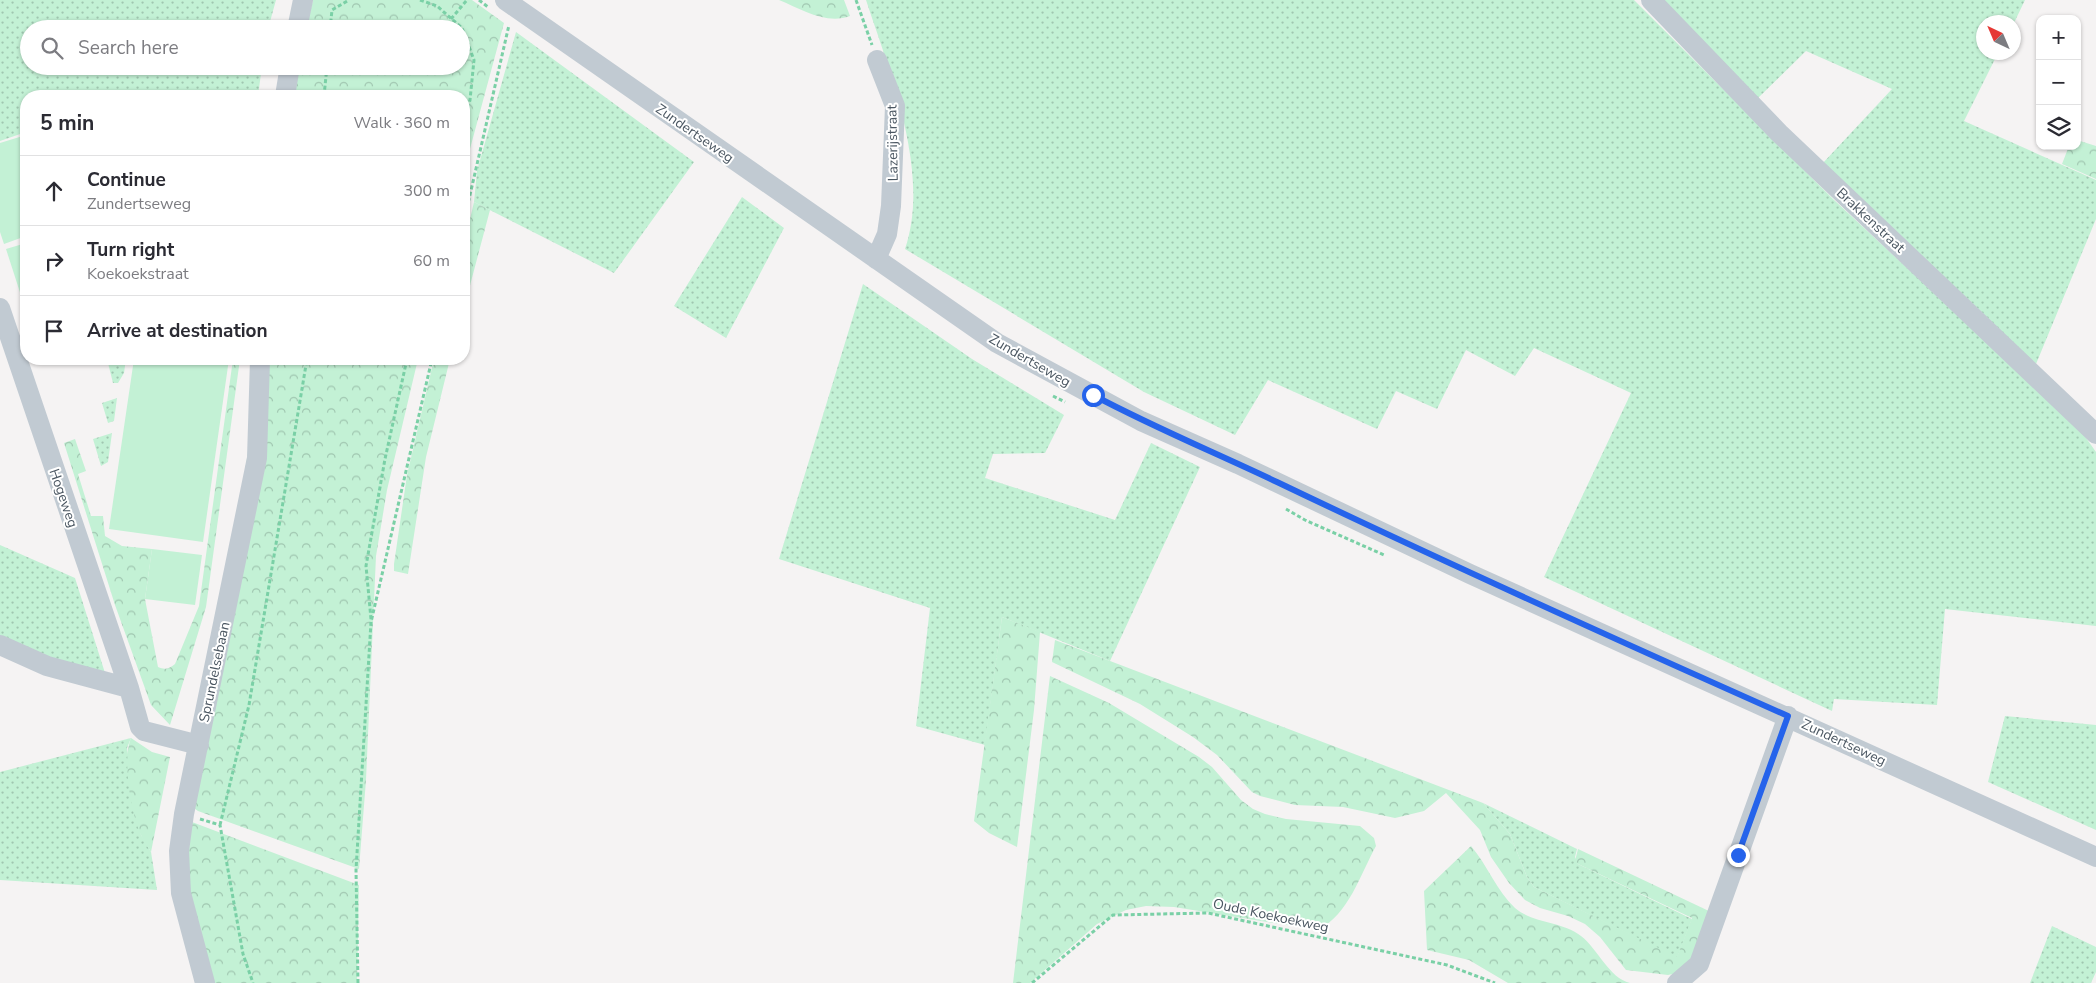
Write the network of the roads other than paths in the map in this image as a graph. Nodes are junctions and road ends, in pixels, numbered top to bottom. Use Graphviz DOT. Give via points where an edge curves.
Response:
graph roads {
  1 [pos="303,0"];
  2 [pos="1651,0"];
  3 [pos="511,5"];
  4 [pos="299,20"];
  5 [pos="877,60"];
  6 [pos="288,75"];
  7 [pos="285,90"];
  8 [pos="876,259"];
  9 [pos="0,308"];
  10 [pos="260,365"];
  11 [pos="2096,434"];
  12 [pos="0,645"];
  13 [pos="129,688"];
  14 [pos="1788,716"];
  15 [pos="199,745"];
  16 [pos="2096,857"];
  17 [pos="205,983"];
  18 [pos="1677,983"];
  1 -- 4 [label="street"];
  2 -- 11 [label="street, Brakkenstraat" via="1780,133"];
  3 -- 8 [label="street, Zundertseweg"];
  5 -- 8 [label="street, Lazerijstraat" via="894,106 894,143 887,234"];
  6 -- 7 [label="street"];
  8 -- 14 [label="street, Zundertseweg" via="997,343 1142,421"];
  9 -- 13 [label="street, Hogeweg"];
  10 -- 15 [label="street, Sprundelsebaan" via="257,458"];
  12 -- 13 [label="street" via="47,666"];
  13 -- 15 [label="street, Hogeweg" via="137,722 144,731"];
  14 -- 16 [label="street, Zundertseweg"];
  14 -- 18 [label="street" via="1699,964"];
  15 -- 17 [label="street, Sprundelsebaan" via="179,851 181,893"];
}
